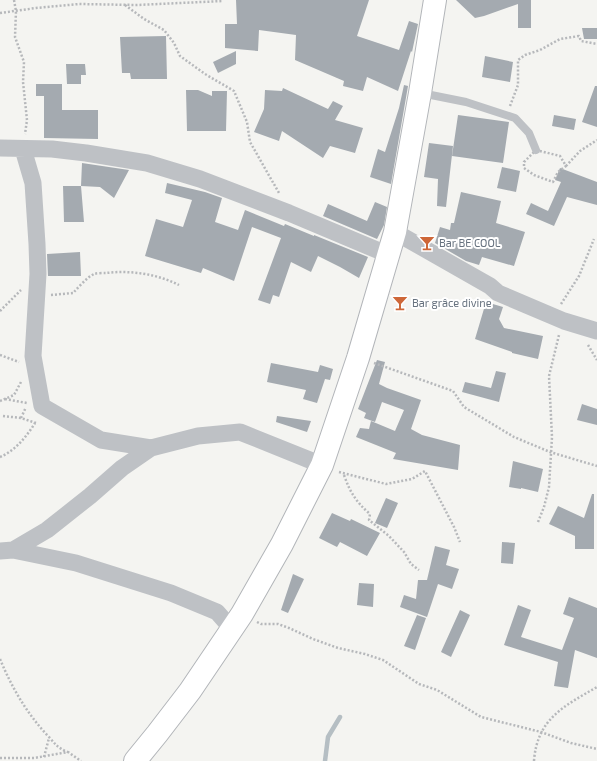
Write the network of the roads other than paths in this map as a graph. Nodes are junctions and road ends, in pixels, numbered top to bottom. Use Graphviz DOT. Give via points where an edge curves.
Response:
graph roads {
  1 [pos="435,0"];
  2 [pos="420,93"];
  3 [pos="0,148"];
  4 [pos="23,149"];
  5 [pos="536,150"];
  6 [pos="395,232"];
  7 [pos="389,255"];
  8 [pos="597,331"];
  9 [pos="151,448"];
  10 [pos="322,465"];
  11 [pos="7,550"];
  12 [pos="237,621"];
  13 [pos="134,761"];
  1 -- 2 [label="main road"];
  2 -- 5 [label="lane" via="466,102 515,118 529,133"];
  2 -- 6 [label="main road"];
  3 -- 4 [label="street"];
  4 -- 7 [label="street" via="52,149 147,163 200,179"];
  4 -- 9 [label="street" via="33,183 38,274 33,356 42,406 101,440"];
  6 -- 7 [label="main road"];
  6 -- 8 [label="street" via="498,293 558,319"];
  7 -- 10 [label="main road"];
  9 -- 10 [label="street" via="198,436 240,432"];
  9 -- 11 [label="street" via="122,468 47,530"];
  10 -- 12 [label="main road" via="282,544"];
  11 -- 12 [label="street" via="76,563 170,593"];
  12 -- 13 [label="main road" via="190,691"];
}
